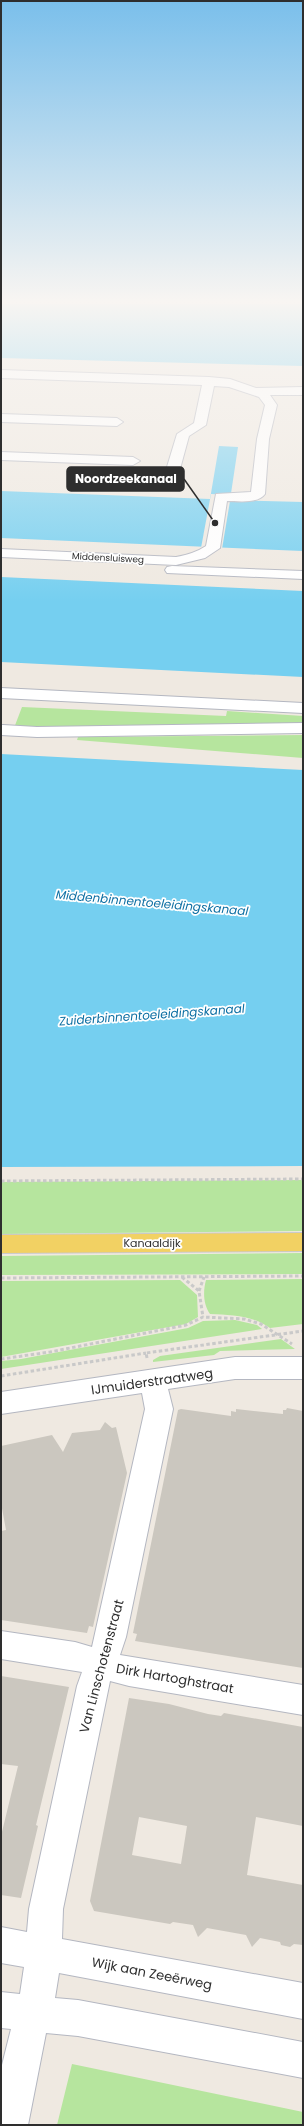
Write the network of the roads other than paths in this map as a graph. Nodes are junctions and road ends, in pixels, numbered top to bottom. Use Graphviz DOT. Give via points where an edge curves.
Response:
graph roads {
  1 [pos="204,403"];
  2 [pos="270,403"];
  3 [pos="1,418"];
  4 [pos="117,422"];
  5 [pos="1,456"];
  6 [pos="133,461"];
  7 [pos="170,480"];
  8 [pos="1,553"];
  9 [pos="1,562"];
  10 [pos="303,575"];
  11 [pos="1,693"];
  12 [pos="303,708"];
  13 [pos="303,728"];
  14 [pos="3,730"];
  15 [pos="303,1242"];
  16 [pos="1,1244"];
  17 [pos="299,1357"];
  18 [pos="153,1380"];
  19 [pos="1,1403"];
  20 [pos="1,1645"];
  21 [pos="100,1664"];
  22 [pos="303,1700"];
  23 [pos="1,1945"];
  24 [pos="43,1952"];
  25 [pos="303,2001"];
  26 [pos="17,2012"];
  27 [pos="303,2060"];
  28 [pos="9,2125"];
  1 -- 7 [label="street" via="200,425 183,434"];
  2 -- 8 [label="street, Middensluisweg" via="263,439 258,494 249,497 221,497 213,548 186,560 176,561"];
  3 -- 4 [label="street"];
  5 -- 6 [label="street"];
  9 -- 10 [label="street"];
  11 -- 12 [label="street"];
  13 -- 14 [label="street" via="37,732"];
  15 -- 16 [label="main road, Kanaaldijk"];
  17 -- 18 [label="street, IJmuiderstraatweg"];
  18 -- 19 [label="street, IJmuiderstraatweg"];
  18 -- 21 [label="street, Van Linschotenstraat" via="159,1409 111,1637"];
  20 -- 21 [label="street, Dirk Hartoghstraat" via="75,1656"];
  21 -- 22 [label="street, Dirk Hartoghstraat" via="129,1672"];
  21 -- 24 [label="street, Van Linschotenstraat" via="93,1686 46,1909"];
  23 -- 24 [label="street, Wijk aan Zeeërweg"];
  24 -- 25 [label="street, Wijk aan Zeeërweg"];
  24 -- 26 [label="street, Van Linschotenstraat" via="40,1983"];
  26 -- 27 [label="street" via="78,2018"];
  26 -- 28 [label="street, Van Linschotenstraat" via="21,2061"];
}
